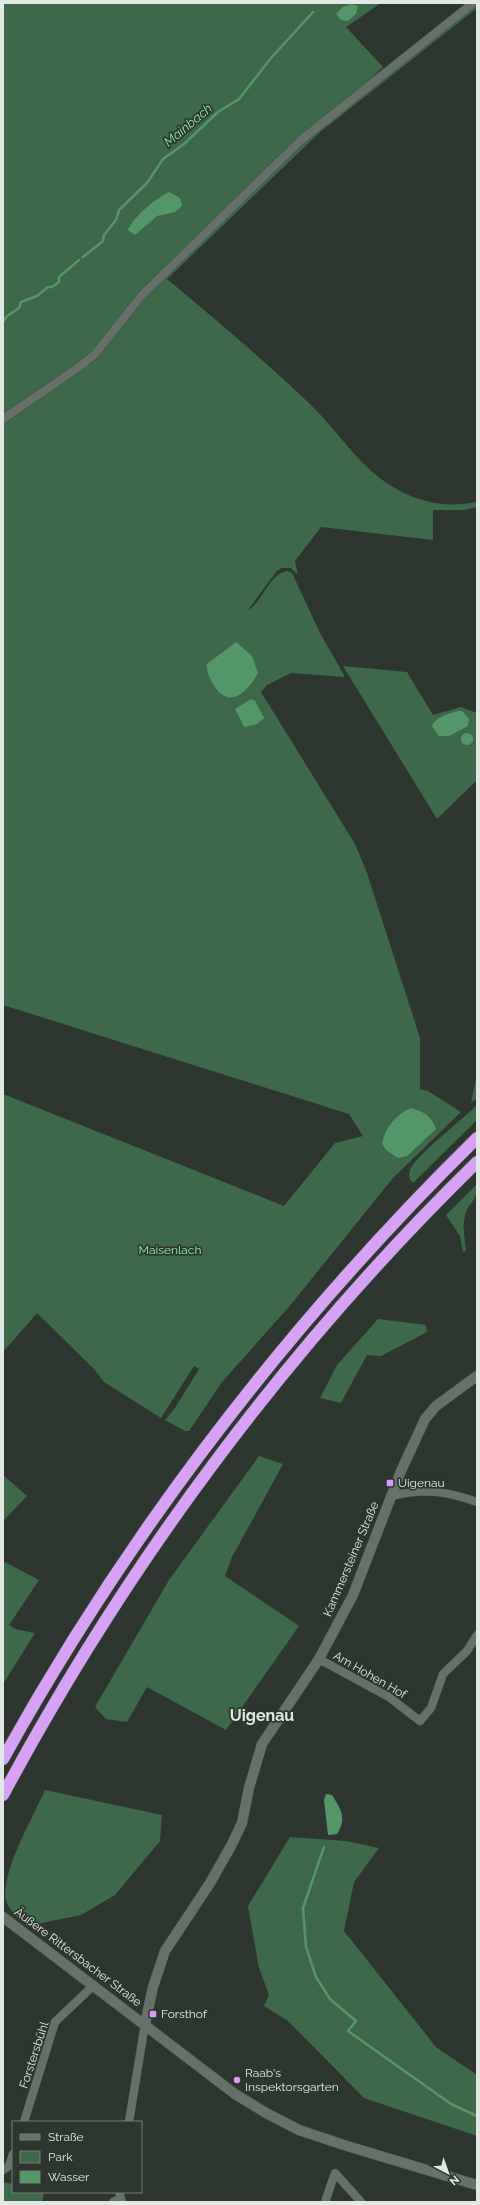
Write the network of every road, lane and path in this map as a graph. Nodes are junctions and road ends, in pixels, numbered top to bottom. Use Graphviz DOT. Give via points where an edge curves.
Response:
graph roads {
  1 [pos="472,3"];
  2 [pos="3,419"];
  3 [pos="477,1138"];
  4 [pos="477,1162"];
  5 [pos="477,1376"];
  6 [pos="392,1496"];
  7 [pos="477,1502"];
  8 [pos="477,1636"];
  9 [pos="319,1659"];
  10 [pos="3,1759"];
  11 [pos="3,1795"];
  12 [pos="3,1917"];
  13 [pos="94,1985"];
  14 [pos="145,2024"];
  15 [pos="24,2121"];
  16 [pos="128,2121"];
  17 [pos="12,2157"];
  18 [pos="3,2170"];
  19 [pos="477,2184"];
  20 [pos="121,2197"];
  21 [pos="113,2202"];
  22 [pos="325,2202"];
  23 [pos="361,2202"];
  1 -- 2 [label="street" via="301,140 142,295 95,354"];
  3 -- 10 [label="highway" via="390,1226 331,1292 290,1339 201,1453 110,1580"];
  4 -- 11 [label="highway" via="316,1334 223,1451 126,1588 54,1704"];
  5 -- 6 [label="street, Kammersteiner Straße" via="436,1406 426,1419"];
  6 -- 7 [label="street" via="414,1490 458,1495"];
  6 -- 9 [label="street, Kammersteiner Straße" via="352,1595"];
  8 -- 9 [label="street, Am Hohen Hof" via="467,1651 443,1674 430,1708 420,1721 390,1697"];
  9 -- 14 [label="street, Kammersteiner Straße" via="262,1744 242,1823 210,1884 165,1951 153,1987"];
  12 -- 13 [label="street, Äußere Rittersbacher Straße"];
  13 -- 14 [label="street, Äußere Rittersbacher Straße"];
  13 -- 15 [label="street, Forstersbühl" via="55,2022"];
  14 -- 16 [label="street"];
  14 -- 19 [label="street, Äußere Rittersbacher Straße" via="235,2094 299,2130"];
  17 -- 18 [label="street" via="9,2166"];
  20 -- 21 [label="street"];
  22 -- 23 [label="street" via="335,2173"];
}
